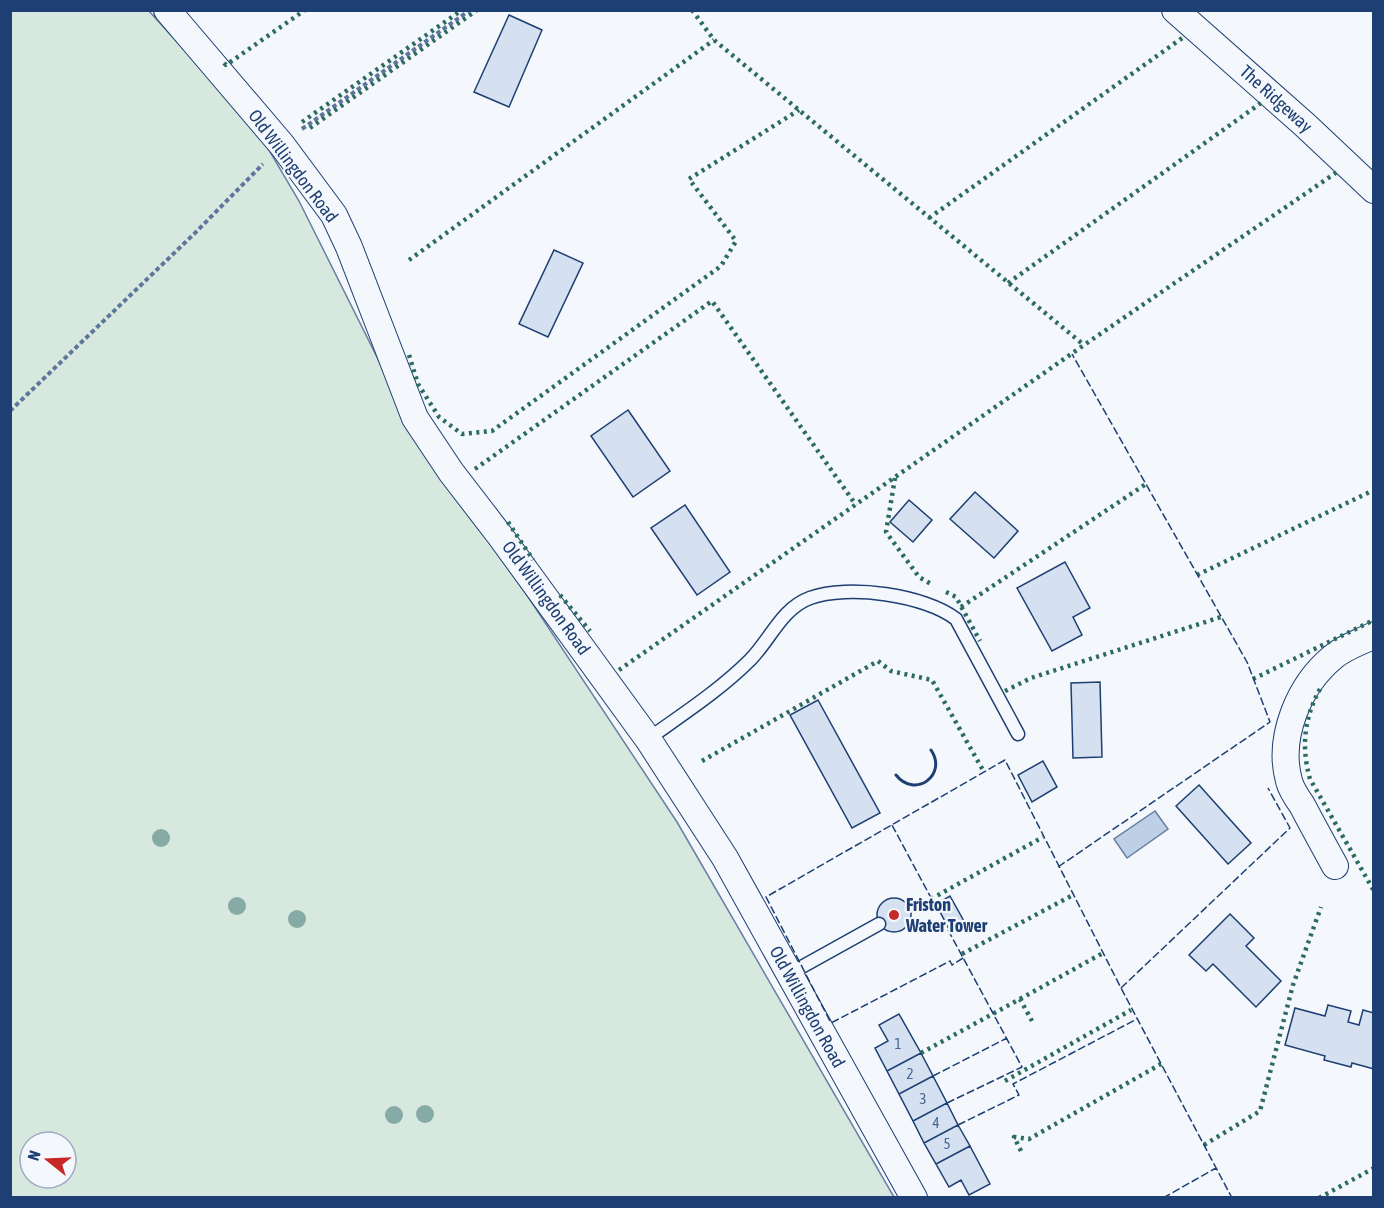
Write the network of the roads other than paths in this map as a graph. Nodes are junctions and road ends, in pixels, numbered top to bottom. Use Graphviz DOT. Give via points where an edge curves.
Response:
graph roads {
  1 [pos="167,10"];
  2 [pos="1176,10"];
  3 [pos="1374,190"];
  4 [pos="1374,635"];
  5 [pos="1018,734"];
  6 [pos="648,739"];
  7 [pos="1335,866"];
  8 [pos="879,924"];
  9 [pos="789,974"];
  10 [pos="914,1197"];
  1 -- 6 [label="street, Old Willingdon Road" via="282,145 334,215 415,418"];
  2 -- 3 [label="street, The Ridgeway"];
  4 -- 7 [label="street" via="1335,655 1318,670 1292,715 1286,743 1289,783"];
  5 -- 6 [label="lane" via="956,619 944,610 886,594 840,593 809,598 786,614 751,659"];
  6 -- 9 [label="street, Old Willingdon Road" via="725,858"];
  8 -- 9 [label="lane"];
  9 -- 10 [label="street, Old Willingdon Road"];
}
